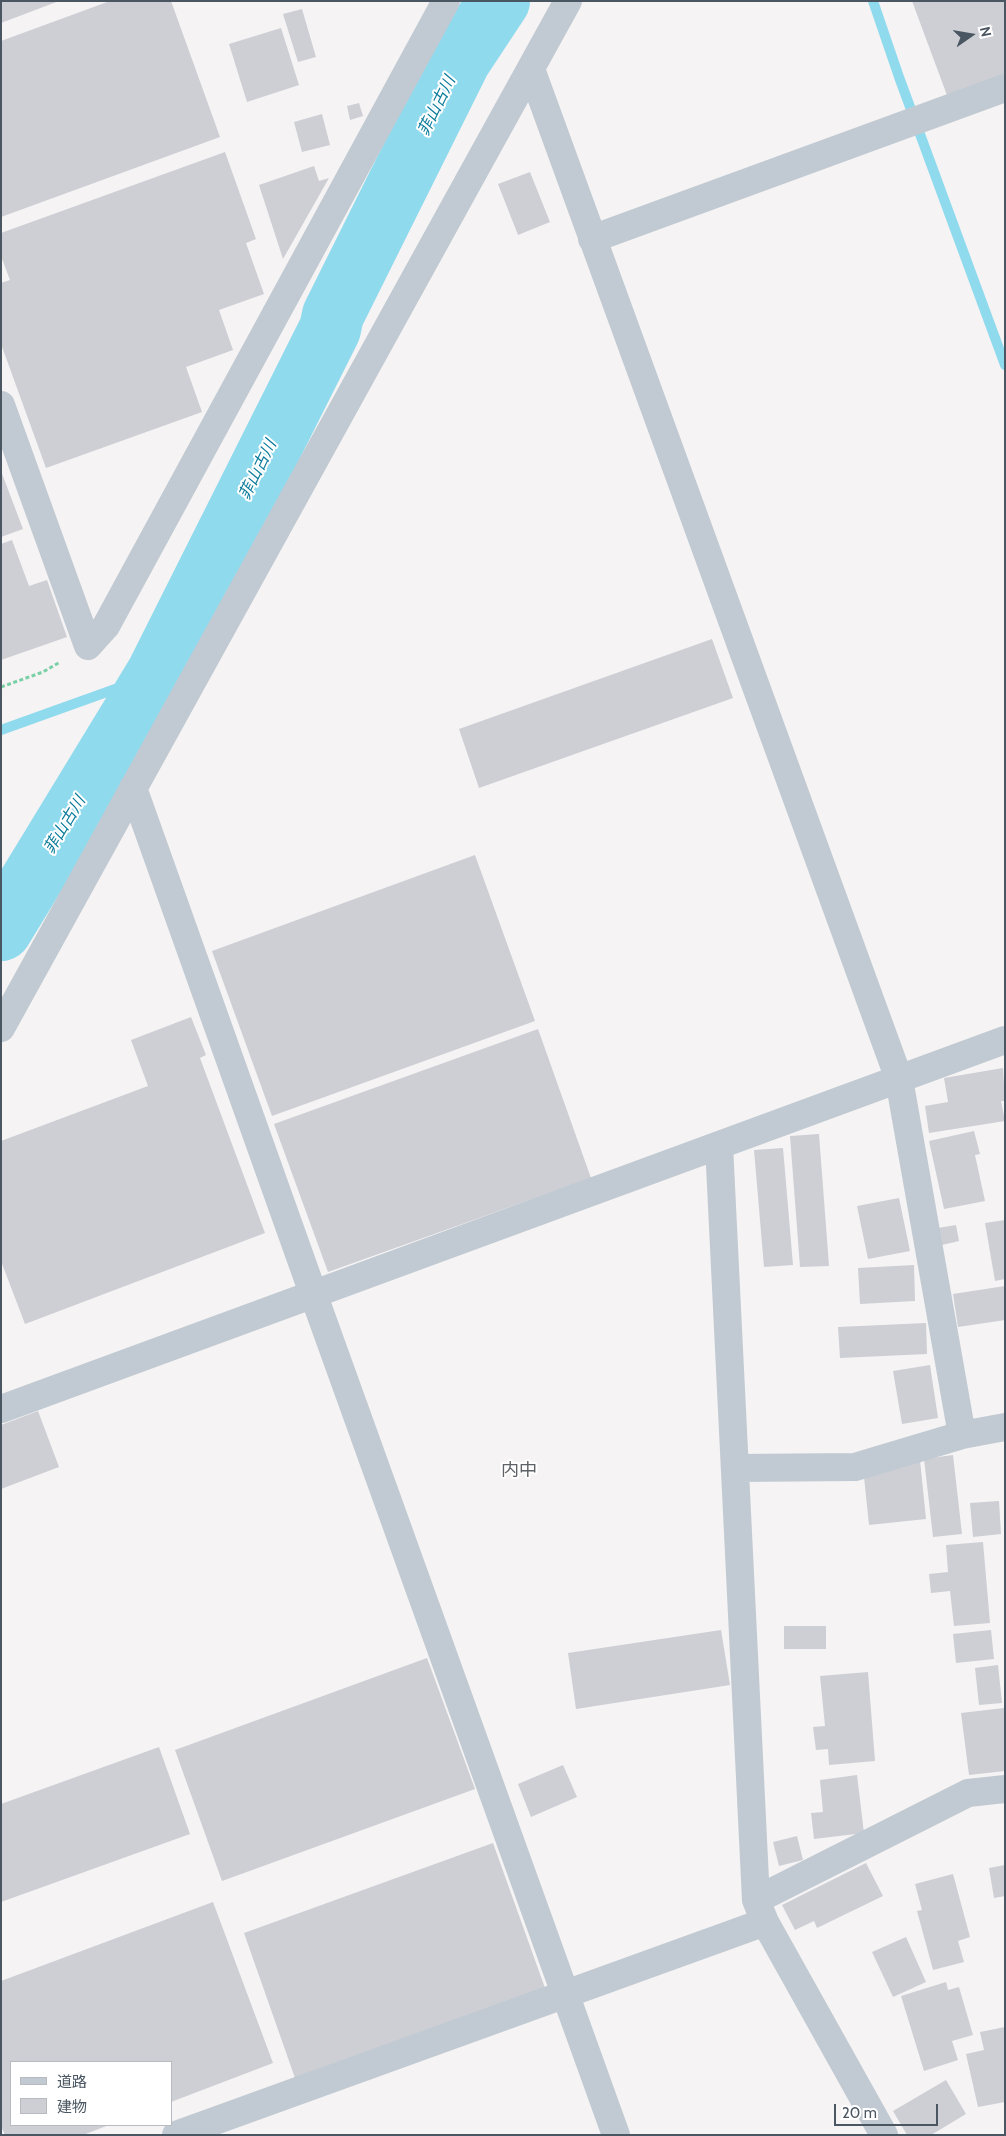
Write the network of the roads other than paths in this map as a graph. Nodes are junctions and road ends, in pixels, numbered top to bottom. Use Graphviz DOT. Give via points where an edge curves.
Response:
graph roads {
  1 [pos="446,1"];
  2 [pos="568,1"];
  3 [pos="531,68"];
  4 [pos="1005,88"];
  5 [pos="592,239"];
  6 [pos="1,405"];
  7 [pos="133,788"];
  8 [pos="1,1028"];
  9 [pos="1005,1040"];
  10 [pos="899,1079"];
  11 [pos="719,1145"];
  12 [pos="314,1296"];
  13 [pos="1,1409"];
  14 [pos="1005,1427"];
  15 [pos="962,1435"];
  16 [pos="735,1468"];
  17 [pos="1005,1789"];
  18 [pos="760,1911"];
  19 [pos="566,1994"];
  20 [pos="176,2135"];
  21 [pos="616,2135"];
  22 [pos="884,2135"];
  1 -- 6 [label="street" via="106,626 88,646"];
  2 -- 3 [label="street"];
  3 -- 5 [label="street"];
  3 -- 7 [label="street"];
  4 -- 5 [label="street"];
  5 -- 10 [label="street"];
  7 -- 8 [label="street"];
  7 -- 12 [label="street"];
  9 -- 10 [label="street"];
  10 -- 11 [label="street"];
  10 -- 15 [label="street"];
  11 -- 12 [label="street"];
  11 -- 16 [label="street"];
  12 -- 13 [label="street"];
  12 -- 19 [label="street"];
  14 -- 15 [label="street"];
  15 -- 16 [label="street" via="855,1467"];
  16 -- 18 [label="street"];
  17 -- 18 [label="street" via="968,1793"];
  18 -- 19 [label="street"];
  18 -- 22 [label="street"];
  19 -- 20 [label="street"];
  19 -- 21 [label="street"];
}
